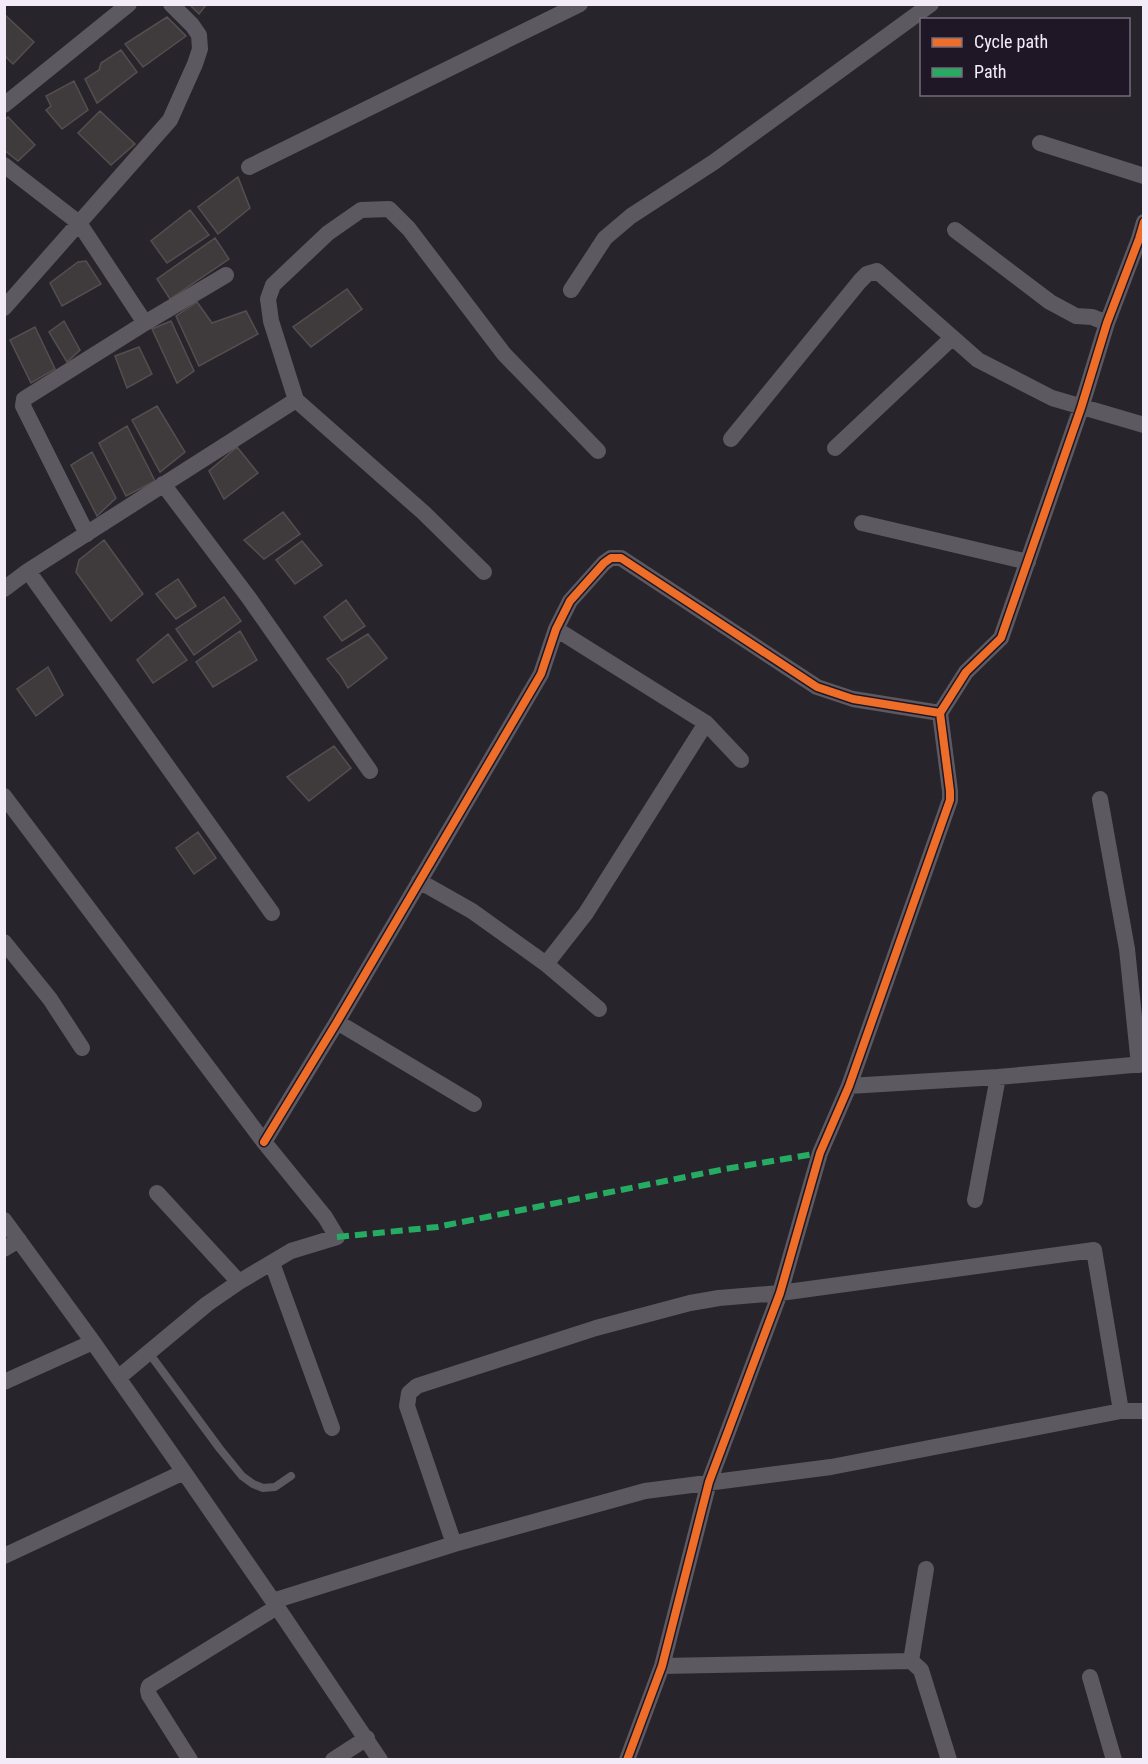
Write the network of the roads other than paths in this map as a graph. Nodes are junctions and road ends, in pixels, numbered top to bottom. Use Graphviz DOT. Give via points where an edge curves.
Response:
graph roads {
  1 [pos="129,4"];
  2 [pos="171,4"];
  3 [pos="580,4"];
  4 [pos="931,4"];
  5 [pos="4,105"];
  6 [pos="1040,143"];
  7 [pos="4,165"];
  8 [pos="249,167"];
  9 [pos="1143,176"];
  10 [pos="1143,222"];
  11 [pos="79,223"];
  12 [pos="956,230"];
  13 [pos="1141,240"];
  14 [pos="226,275"];
  15 [pos="571,290"];
  16 [pos="4,308"];
  17 [pos="145,323"];
  18 [pos="1107,323"];
  19 [pos="952,338"];
  20 [pos="296,400"];
  21 [pos="1081,408"];
  22 [pos="1143,425"];
  23 [pos="731,440"];
  24 [pos="835,448"];
  25 [pos="598,451"];
  26 [pos="163,484"];
  27 [pos="862,524"];
  28 [pos="87,534"];
  29 [pos="1028,562"];
  30 [pos="28,571"];
  31 [pos="484,572"];
  32 [pos="4,589"];
  33 [pos="556,629"];
  34 [pos="940,713"];
  35 [pos="706,723"];
  36 [pos="741,760"];
  37 [pos="370,771"];
  38 [pos="4,796"];
  39 [pos="1100,799"];
  40 [pos="419,881"];
  41 [pos="272,913"];
  42 [pos="4,942"];
  43 [pos="546,964"];
  44 [pos="599,1009"];
  45 [pos="337,1022"];
  46 [pos="82,1048"];
  47 [pos="1141,1064"];
  48 [pos="998,1077"];
  49 [pos="849,1086"];
  50 [pos="474,1104"];
  51 [pos="264,1142"];
  52 [pos="157,1193"];
  53 [pos="975,1200"];
  54 [pos="4,1220"];
  55 [pos="12,1245"];
  56 [pos="272,1263"];
  57 [pos="239,1282"];
  58 [pos="780,1293"];
  59 [pos="93,1342"];
  60 [pos="149,1353"];
  61 [pos="118,1378"];
  62 [pos="4,1382"];
  63 [pos="1121,1411"];
  64 [pos="1143,1411"];
  65 [pos="332,1428"];
  66 [pos="184,1472"];
  67 [pos="291,1476"];
  68 [pos="709,1482"];
  69 [pos="454,1544"];
  70 [pos="4,1556"];
  71 [pos="926,1569"];
  72 [pos="275,1604"];
  73 [pos="911,1661"];
  74 [pos="662,1666"];
  75 [pos="1090,1677"];
  76 [pos="367,1738"];
  77 [pos="190,1760"];
  78 [pos="333,1760"];
  79 [pos="380,1760"];
  80 [pos="627,1760"];
  81 [pos="949,1760"];
  82 [pos="1114,1760"];
  1 -- 5 [label="street"];
  2 -- 11 [label="street" via="199,35 195,64 170,120"];
  3 -- 8 [label="street"];
  4 -- 15 [label="street" via="714,162 631,216 605,238"];
  6 -- 9 [label="street"];
  7 -- 11 [label="street"];
  10 -- 13 [label="street"];
  11 -- 16 [label="street"];
  11 -- 17 [label="street"];
  12 -- 18 [label="street" via="1050,302 1076,316"];
  13 -- 18 [label="street"];
  14 -- 17 [label="street"];
  17 -- 28 [label="street" via="24,399 23,406"];
  18 -- 21 [label="street"];
  19 -- 21 [label="street" via="978,360 1052,398"];
  19 -- 23 [label="street" via="877,271 867,274"];
  19 -- 24 [label="street"];
  20 -- 25 [label="street" via="271,321 268,299 273,285 328,233 362,210 389,208 504,354"];
  20 -- 26 [label="street"];
  20 -- 31 [label="street" via="424,513"];
  21 -- 22 [label="street"];
  21 -- 29 [label="street"];
  26 -- 28 [label="street"];
  26 -- 37 [label="street" via="249,598"];
  27 -- 29 [label="street"];
  28 -- 30 [label="street"];
  29 -- 34 [label="street" via="1001,638 966,672"];
  30 -- 32 [label="street"];
  30 -- 41 [label="street"];
  33 -- 34 [label="street" via="570,601 604,563 621,558 817,687 853,699"];
  33 -- 35 [label="street"];
  33 -- 40 [label="street" via="541,674"];
  34 -- 49 [label="street" via="950,800"];
  35 -- 36 [label="street"];
  35 -- 43 [label="street" via="586,913"];
  38 -- 51 [label="street"];
  39 -- 47 [label="street" via="1127,949"];
  40 -- 43 [label="street" via="472,910"];
  40 -- 45 [label="street"];
  42 -- 46 [label="street" via="50,999"];
  43 -- 44 [label="street"];
  45 -- 50 [label="street"];
  45 -- 51 [label="street"];
  47 -- 48 [label="street"];
  48 -- 49 [label="street"];
  48 -- 53 [label="street"];
  49 -- 58 [label="street" via="820,1153"];
  51 -- 56 [label="street" via="337,1237 291,1251"];
  52 -- 57 [label="street"];
  54 -- 55 [label="street"];
  55 -- 59 [label="street"];
  56 -- 57 [label="street"];
  56 -- 65 [label="street"];
  57 -- 60 [label="street"];
  58 -- 63 [label="street" via="1094,1250"];
  58 -- 68 [label="street"];
  58 -- 69 [label="street" via="690,1303 596,1328 417,1386 409,1393 407,1406"];
  59 -- 61 [label="street"];
  59 -- 62 [label="street"];
  60 -- 61 [label="street"];
  60 -- 67 [label="lane" via="243,1476 263,1488 274,1488"];
  61 -- 66 [label="street"];
  63 -- 64 [label="street"];
  63 -- 68 [label="street" via="831,1467"];
  66 -- 70 [label="street"];
  66 -- 72 [label="street"];
  68 -- 69 [label="street" via="645,1491"];
  68 -- 74 [label="street"];
  69 -- 72 [label="street"];
  71 -- 73 [label="street"];
  72 -- 76 [label="street"];
  72 -- 77 [label="street" via="149,1686 149,1695"];
  73 -- 74 [label="street"];
  73 -- 81 [label="street" via="921,1670"];
  74 -- 80 [label="street"];
  75 -- 82 [label="street"];
  76 -- 78 [label="street"];
  76 -- 79 [label="street"];
}
